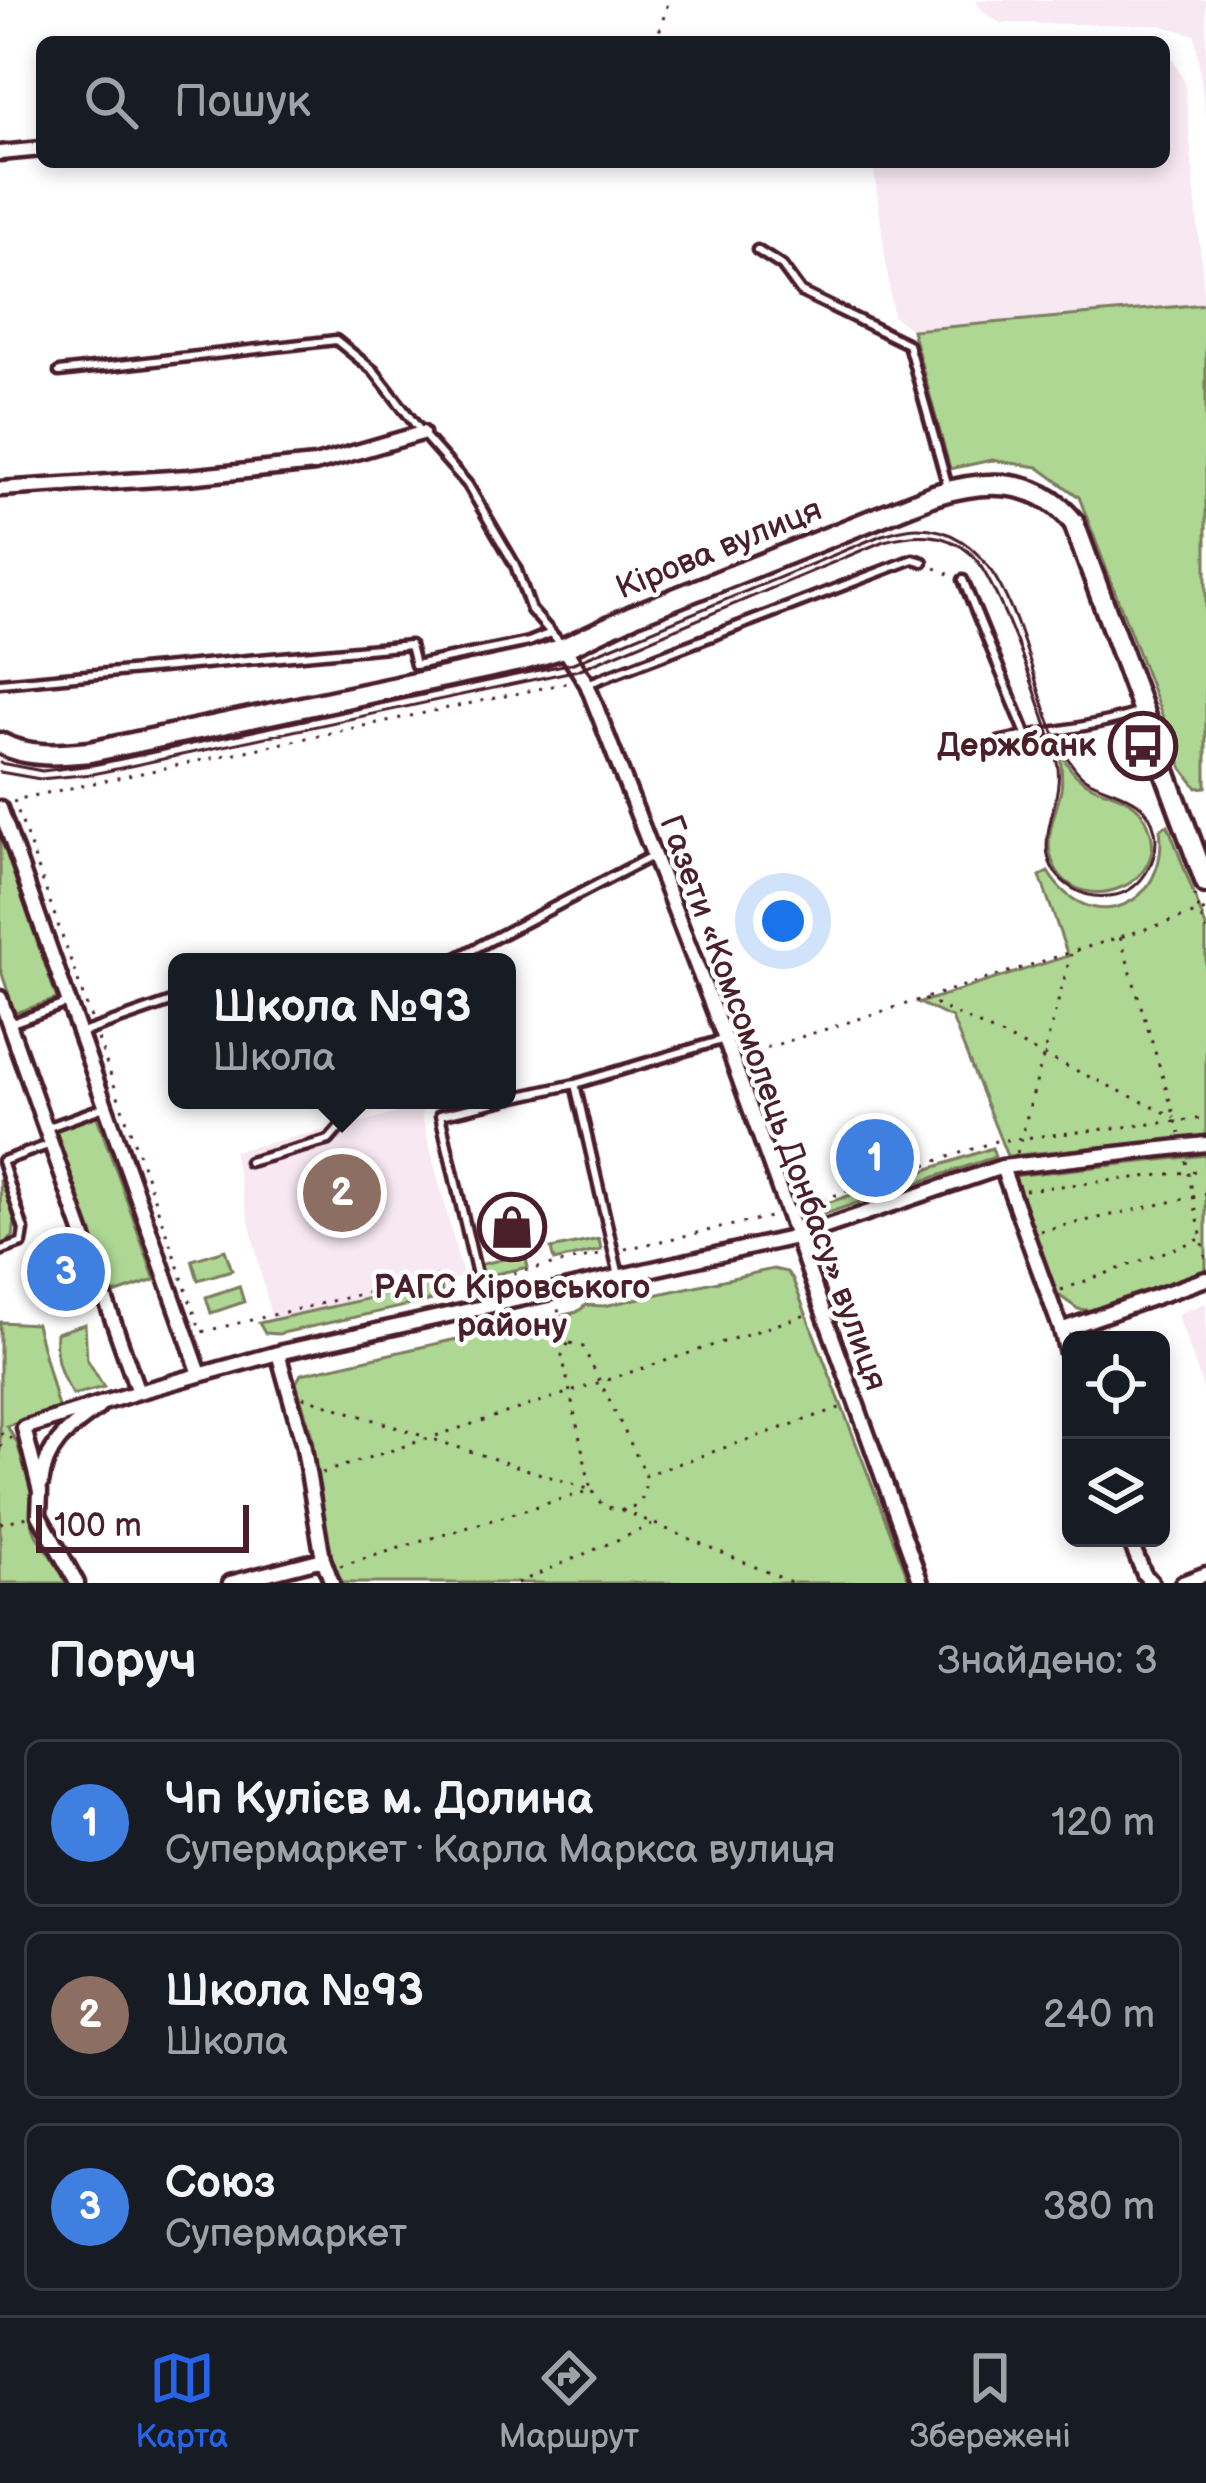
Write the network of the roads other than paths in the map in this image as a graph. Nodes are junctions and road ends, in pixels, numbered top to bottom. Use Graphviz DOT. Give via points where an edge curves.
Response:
graph roads {
  1 [pos="36,150"];
  2 [pos="0,153"];
  3 [pos="757,250"];
  4 [pos="59,372"];
  5 [pos="422,433"];
  6 [pos="0,489"];
  7 [pos="949,490"];
  8 [pos="923,562"];
  9 [pos="963,580"];
  10 [pos="558,640"];
  11 [pos="0,683"];
  12 [pos="587,684"];
  13 [pos="1143,711"];
  14 [pos="1026,734"];
  15 [pos="0,743"];
  16 [pos="973,749"];
  17 [pos="0,808"];
  18 [pos="652,856"];
  19 [pos="1206,883"];
  20 [pos="465,953"];
  21 [pos="0,998"];
  22 [pos="68,1003"];
  23 [pos="168,1003"];
  24 [pos="9,1024"];
  25 [pos="79,1034"];
  26 [pos="725,1040"];
  27 [pos="575,1084"];
  28 [pos="516,1098"];
  29 [pos="104,1107"];
  30 [pos="348,1109"];
  31 [pos="466,1109"];
  32 [pos="45,1128"];
  33 [pos="50,1144"];
  34 [pos="1206,1144"];
  35 [pos="1,1161"];
  36 [pos="249,1162"];
  37 [pos="1002,1167"];
  38 [pos="796,1237"];
  39 [pos="0,1251"];
  40 [pos="620,1276"];
  41 [pos="1206,1279"];
  42 [pos="484,1306"];
  43 [pos="1061,1330"];
  44 [pos="1062,1334"];
  45 [pos="278,1353"];
  46 [pos="200,1375"];
  47 [pos="139,1392"];
  48 [pos="107,1401"];
  49 [pos="40,1491"];
  50 [pos="1133,1547"];
  51 [pos="327,1571"];
  52 [pos="1206,1574"];
  53 [pos="77,1583"];
  54 [pos="230,1583"];
  55 [pos="921,1583"];
  56 [pos="1152,1583"];
  57 [pos="1182,1583"];
  1 -- 2 [label="street"];
  3 -- 7 [label="lane" via="801,292 908,344"];
  4 -- 5 [label="lane" via="336,340 374,371"];
  5 -- 6 [label="street" via="315,464"];
  5 -- 10 [label="lane" via="468,485 531,610"];
  7 -- 10 [label="main road, Кірова вулиця"];
  7 -- 13 [label="main road, Кірова вулиця" via="1015,485 1064,510"];
  8 -- 12 [label="lane" via="913,559"];
  9 -- 14 [label="lane"];
  10 -- 11 [label="lane" via="416,665 410,645"];
  10 -- 12 [label="street, Газети «Комсомолець Донбасу» вулиця"];
  10 -- 15 [label="main road, Кірова вулиця" via="524,660 90,752 33,754"];
  12 -- 18 [label="street, Газети «Комсомолець Донбасу» вулиця"];
  13 -- 14 [label="lane"];
  13 -- 19 [label="main road, Кірова вулиця"];
  14 -- 16 [label="lane"];
  17 -- 22 [label="street"];
  18 -- 20 [label="lane"];
  18 -- 26 [label="street, Газети «Комсомолець Донбасу» вулиця"];
  21 -- 24 [label="street"];
  22 -- 24 [label="lane"];
  22 -- 25 [label="street"];
  23 -- 25 [label="lane"];
  24 -- 32 [label="street"];
  25 -- 29 [label="street"];
  26 -- 27 [label="lane"];
  26 -- 38 [label="street, Газети «Комсомолець Донбасу» вулиця"];
  27 -- 28 [label="lane"];
  27 -- 40 [label="lane"];
  29 -- 32 [label="lane"];
  29 -- 46 [label="street"];
  30 -- 36 [label="lane" via="328,1140"];
  31 -- 42 [label="lane" via="440,1115"];
  32 -- 33 [label="street"];
  33 -- 35 [label="lane"];
  33 -- 47 [label="street"];
  34 -- 37 [label="street"];
  35 -- 39 [label="lane" via="24,1230 22,1243"];
  37 -- 38 [label="street"];
  37 -- 43 [label="street"];
  38 -- 40 [label="street"];
  38 -- 55 [label="street, Газети «Комсомолець Донбасу» вулиця"];
  40 -- 42 [label="street"];
  41 -- 43 [label="street"];
  42 -- 45 [label="street"];
  43 -- 44 [label="street"];
  45 -- 46 [label="street"];
  45 -- 51 [label="street"];
  46 -- 47 [label="street"];
  47 -- 48 [label="street"];
  48 -- 49 [label="street" via="62,1435 43,1465"];
  48 -- 49 [label="street" via="24,1428"];
  49 -- 53 [label="street" via="39,1515"];
  50 -- 56 [label="street"];
  51 -- 54 [label="street"];
  52 -- 57 [label="street"];
}
